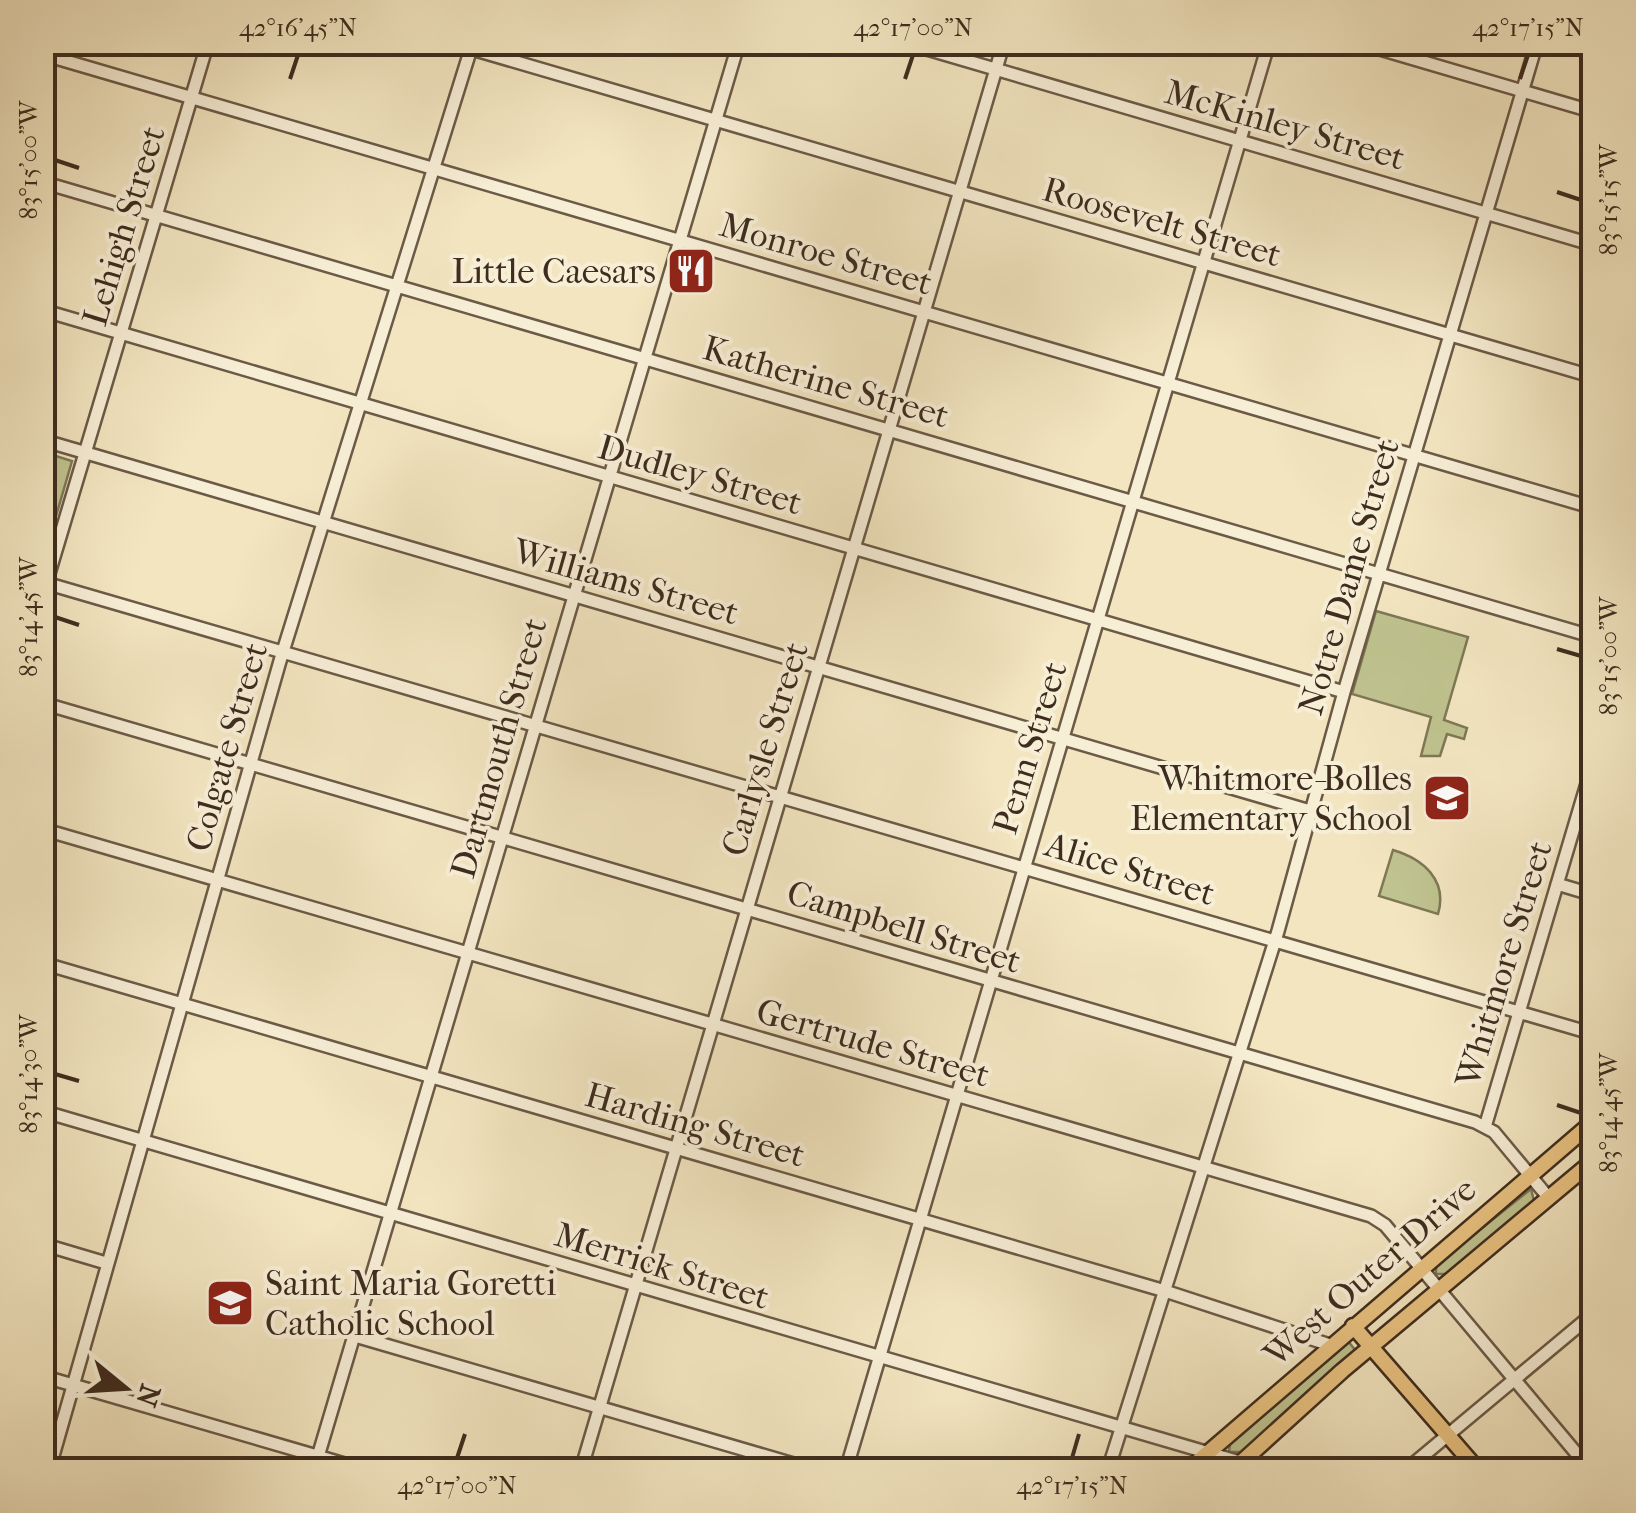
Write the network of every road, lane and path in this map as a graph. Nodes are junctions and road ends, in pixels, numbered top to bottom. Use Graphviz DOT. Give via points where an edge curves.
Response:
graph roads {
  1 [pos="208,42"];
  2 [pos="448,42"];
  3 [pos="739,42"];
  4 [pos="904,42"];
  5 [pos="1004,42"];
  6 [pos="1269,42"];
  7 [pos="1356,42"];
  8 [pos="1536,42"];
  9 [pos="472,46"];
  10 [pos="42,54"];
  11 [pos="996,69"];
  12 [pos="1522,92"];
  13 [pos="191,97"];
  14 [pos="1594,112"];
  15 [pos="715,120"];
  16 [pos="1240,141"];
  17 [pos="434,170"];
  18 [pos="42,182"];
  19 [pos="959,192"];
  20 [pos="1486,213"];
  21 [pos="156,214"];
  22 [pos="679,240"];
  23 [pos="1594,245"];
  24 [pos="1204,262"];
  25 [pos="397,287"];
  26 [pos="42,310"];
  27 [pos="923,311"];
  28 [pos="121,333"];
  29 [pos="1449,334"];
  30 [pos="644,358"];
  31 [pos="1594,377"];
  32 [pos="1168,382"];
  33 [pos="360,405"];
  34 [pos="888,429"];
  35 [pos="42,440"];
  36 [pos="86,452"];
  37 [pos="1414,455"];
  38 [pos="608,478"];
  39 [pos="1133,500"];
  40 [pos="1594,508"];
  41 [pos="323,523"];
  42 [pos="853,548"];
  43 [pos="1379,572"];
  44 [pos="44,583"];
  45 [pos="573,595"];
  46 [pos="42,597"];
  47 [pos="1098,619"];
  48 [pos="1594,638"];
  49 [pos="284,650"];
  50 [pos="818,668"];
  51 [pos="1344,692"];
  52 [pos="42,703"];
  53 [pos="535,723"];
  54 [pos="1064,740"];
  55 [pos="1593,763"];
  56 [pos="250,765"];
  57 [pos="780,796"];
  58 [pos="1310,811"];
  59 [pos="42,828"];
  60 [pos="501,838"];
  61 [pos="1023,866"];
  62 [pos="217,879"];
  63 [pos="1557,884"];
  64 [pos="1594,895"];
  65 [pos="746,908"];
  66 [pos="1275,941"];
  67 [pos="468,952"];
  68 [pos="42,963"];
  69 [pos="990,980"];
  70 [pos="181,1004"];
  71 [pos="1519,1012"];
  72 [pos="712,1025"];
  73 [pos="1594,1034"];
  74 [pos="1240,1055"];
  75 [pos="430,1077"];
  76 [pos="956,1095"];
  77 [pos="42,1110"];
  78 [pos="1594,1121"];
  79 [pos="1485,1126"];
  80 [pos="142,1140"];
  81 [pos="676,1148"];
  82 [pos="1594,1160"];
  83 [pos="1204,1168"];
  84 [pos="1530,1175"];
  85 [pos="1548,1198"];
  86 [pos="390,1214"];
  87 [pos="919,1219"];
  88 [pos="42,1244"];
  89 [pos="106,1262"];
  90 [pos="1420,1268"];
  91 [pos="634,1286"];
  92 [pos="1439,1290"];
  93 [pos="1165,1292"];
  94 [pos="1594,1313"];
  95 [pos="1353,1326"];
  96 [pos="354,1336"];
  97 [pos="1330,1344"];
  98 [pos="1370,1346"];
  99 [pos="879,1358"];
  100 [pos="42,1376"];
  101 [pos="1516,1380"];
  102 [pos="70,1384"];
  103 [pos="599,1406"];
  104 [pos="1122,1429"];
  105 [pos="1449,1436"];
  106 [pos="1206,1454"];
  107 [pos="318,1457"];
  108 [pos="1591,1464"];
  109 [pos="1237,1467"];
  110 [pos="48,1470"];
  111 [pos="314,1470"];
  112 [pos="364,1470"];
  113 [pos="580,1470"];
  114 [pos="814,1470"];
  115 [pos="846,1470"];
  116 [pos="1108,1470"];
  117 [pos="1188,1470"];
  118 [pos="1267,1470"];
  119 [pos="1406,1470"];
  120 [pos="1478,1470"];
  1 -- 13 [label="street, Lehigh Street"];
  2 -- 9 [label="street, Roosevelt Street"];
  3 -- 15 [label="street, Dartmouth Street"];
  4 -- 11 [label="street, McKinley Street"];
  5 -- 11 [label="street, Carlysle Street"];
  6 -- 16 [label="street, Penn Street"];
  7 -- 12 [label="street"];
  8 -- 12 [label="street, Notre Dame Street"];
  9 -- 15 [label="street, Roosevelt Street"];
  9 -- 17 [label="street, Colgate Street"];
  10 -- 13 [label="street, Monroe Street"];
  11 -- 16 [label="street, McKinley Street"];
  11 -- 19 [label="street, Carlysle Street"];
  12 -- 14 [label="street"];
  12 -- 20 [label="street, Notre Dame Street"];
  13 -- 17 [label="street, Monroe Street"];
  13 -- 21 [label="street, Lehigh Street"];
  15 -- 19 [label="street, Roosevelt Street"];
  15 -- 22 [label="street, Dartmouth Street"];
  16 -- 20 [label="street, McKinley Street"];
  16 -- 24 [label="street, Penn Street"];
  17 -- 22 [label="street, Monroe Street"];
  17 -- 25 [label="street, Colgate Street"];
  18 -- 21 [label="street, Katherine Street"];
  19 -- 24 [label="street, Roosevelt Street"];
  19 -- 27 [label="street, Carlysle Street"];
  20 -- 23 [label="street, McKinley Street"];
  20 -- 29 [label="street, Notre Dame Street"];
  21 -- 25 [label="street, Katherine Street"];
  21 -- 28 [label="street, Lehigh Street"];
  22 -- 27 [label="street, Monroe Street"];
  22 -- 30 [label="street, Dartmouth Street"];
  24 -- 29 [label="street, Roosevelt Street"];
  24 -- 32 [label="street, Penn Street"];
  25 -- 30 [label="street, Katherine Street"];
  25 -- 33 [label="street, Colgate Street"];
  26 -- 28 [label="street, Dudley Street"];
  27 -- 32 [label="street, Monroe Street"];
  27 -- 34 [label="street, Carlysle Street"];
  28 -- 33 [label="street, Dudley Street"];
  28 -- 36 [label="street, Lehigh Street"];
  29 -- 31 [label="street, Roosevelt Street"];
  29 -- 37 [label="street, Notre Dame Street"];
  30 -- 34 [label="street, Katherine Street"];
  30 -- 38 [label="street, Dartmouth Street"];
  32 -- 37 [label="street, Monroe Street"];
  32 -- 39 [label="street, Penn Street"];
  33 -- 38 [label="street, Dudley Street"];
  33 -- 41 [label="street, Colgate Street"];
  34 -- 39 [label="street, Katherine Street"];
  34 -- 42 [label="street, Carlysle Street"];
  35 -- 36 [label="street, Williams Street"];
  36 -- 41 [label="street, Williams Street"];
  36 -- 44 [label="street, Lehigh Street"];
  37 -- 40 [label="street, Monroe Street"];
  37 -- 43 [label="street, Notre Dame Street"];
  38 -- 42 [label="street, Dudley Street"];
  38 -- 45 [label="street, Dartmouth Street"];
  39 -- 43 [label="street, Katherine Street"];
  39 -- 47 [label="street, Penn Street"];
  41 -- 45 [label="street, Williams Street"];
  41 -- 49 [label="street, Colgate Street"];
  42 -- 47 [label="street, Dudley Street"];
  42 -- 50 [label="street, Carlysle Street"];
  43 -- 48 [label="street, Katherine Street"];
  43 -- 51 [label="street, Notre Dame Street"];
  44 -- 46 [label="street, Lehigh Street"];
  44 -- 49 [label="street, Alice Street"];
  45 -- 50 [label="street, Williams Street"];
  45 -- 53 [label="street, Dartmouth Street"];
  47 -- 51 [label="street, Dudley Street"];
  47 -- 54 [label="street, Penn Street"];
  49 -- 53 [label="street, Alice Street"];
  49 -- 56 [label="street, Colgate Street"];
  50 -- 54 [label="street, Williams Street"];
  50 -- 57 [label="street, Carlysle Street"];
  51 -- 58 [label="street, Notre Dame Street"];
  52 -- 56 [label="street, Campbell Street"];
  53 -- 57 [label="street, Alice Street"];
  53 -- 60 [label="street, Dartmouth Street"];
  54 -- 58 [label="street, Williams Street"];
  54 -- 61 [label="street, Penn Street"];
  55 -- 63 [label="street, Whitmore Street"];
  56 -- 60 [label="street, Campbell Street"];
  56 -- 62 [label="street, Colgate Street"];
  57 -- 61 [label="street, Alice Street"];
  57 -- 65 [label="street, Carlysle Street"];
  58 -- 66 [label="street, Notre Dame Street"];
  59 -- 62 [label="street, Gertrude Street"];
  60 -- 65 [label="street, Campbell Street"];
  60 -- 67 [label="street, Dartmouth Street"];
  61 -- 66 [label="street, Alice Street"];
  61 -- 69 [label="street, Penn Street"];
  62 -- 67 [label="street, Gertrude Street"];
  62 -- 70 [label="street, Colgate Street"];
  63 -- 64 [label="street"];
  63 -- 71 [label="street, Whitmore Street"];
  65 -- 69 [label="street, Campbell Street"];
  65 -- 72 [label="street, Carlysle Street"];
  66 -- 71 [label="street, Alice Street"];
  66 -- 74 [label="street, Notre Dame Street"];
  67 -- 72 [label="street, Gertrude Street"];
  67 -- 75 [label="street, Dartmouth Street"];
  68 -- 70 [label="street, Harding Street"];
  69 -- 74 [label="street, Campbell Street"];
  69 -- 76 [label="street, Penn Street"];
  70 -- 75 [label="street, Harding Street"];
  70 -- 80 [label="street, Colgate Street"];
  71 -- 73 [label="street, Alice Street"];
  71 -- 79 [label="street, Whitmore Street"];
  72 -- 76 [label="street, Gertrude Street"];
  72 -- 81 [label="street, Carlysle Street"];
  74 -- 79 [label="street, Campbell Street"];
  74 -- 83 [label="street, Notre Dame Street"];
  75 -- 81 [label="street, Harding Street"];
  75 -- 86 [label="street, Dartmouth Street"];
  76 -- 83 [label="street, Gertrude Street"];
  76 -- 87 [label="street, Penn Street"];
  77 -- 80 [label="street, Merrick Street"];
  78 -- 84 [label="main road, West Outer Drive"];
  79 -- 84 [label="street"];
  80 -- 86 [label="street, Merrick Street"];
  80 -- 89 [label="street, Colgate Street"];
  81 -- 87 [label="street, Harding Street"];
  81 -- 91 [label="street, Carlysle Street"];
  82 -- 85 [label="main road, West Outer Drive"];
  83 -- 90 [label="street, Gertrude Street" via="1379,1220"];
  83 -- 93 [label="street, Notre Dame Street"];
  84 -- 85 [label="street"];
  84 -- 90 [label="main road, West Outer Drive"];
  85 -- 92 [label="main road, West Outer Drive"];
  86 -- 91 [label="street, Merrick Street"];
  86 -- 96 [label="street, Dartmouth Street"];
  87 -- 93 [label="street, Harding Street"];
  87 -- 99 [label="street, Penn Street"];
  88 -- 89 [label="street"];
  89 -- 102 [label="street, Colgate Street"];
  90 -- 92 [label="street, Gertrude Street"];
  90 -- 95 [label="main road, West Outer Drive"];
  91 -- 99 [label="street, Merrick Street"];
  91 -- 103 [label="street, Carlysle Street"];
  92 -- 98 [label="main road, West Outer Drive"];
  92 -- 101 [label="street, Gertrude Street"];
  93 -- 97 [label="street, Harding Street"];
  93 -- 104 [label="street, Notre Dame Street"];
  94 -- 101 [label="street"];
  95 -- 97 [label="main road, West Outer Drive"];
  95 -- 98 [label="main road"];
  96 -- 103 [label="street"];
  96 -- 107 [label="street, Dartmouth Street"];
  97 -- 106 [label="main road, West Outer Drive"];
  98 -- 105 [label="main road"];
  98 -- 109 [label="main road, West Outer Drive"];
  99 -- 104 [label="street, Merrick Street"];
  99 -- 115 [label="street, Penn Street"];
  100 -- 102 [label="street"];
  101 -- 105 [label="street"];
  101 -- 108 [label="street, Gertrude Street"];
  102 -- 107 [label="street"];
  102 -- 110 [label="street, Colgate Street"];
  103 -- 113 [label="street, Carlysle Street"];
  103 -- 114 [label="street"];
  104 -- 106 [label="street, Merrick Street"];
  104 -- 116 [label="street, Notre Dame Street"];
  105 -- 119 [label="street"];
  105 -- 120 [label="main road"];
  106 -- 109 [label="street, Merrick Street"];
  106 -- 117 [label="main road, West Outer Drive"];
  107 -- 111 [label="street, Dartmouth Street"];
  107 -- 112 [label="street"];
  109 -- 118 [label="street, Merrick Street"];
}
